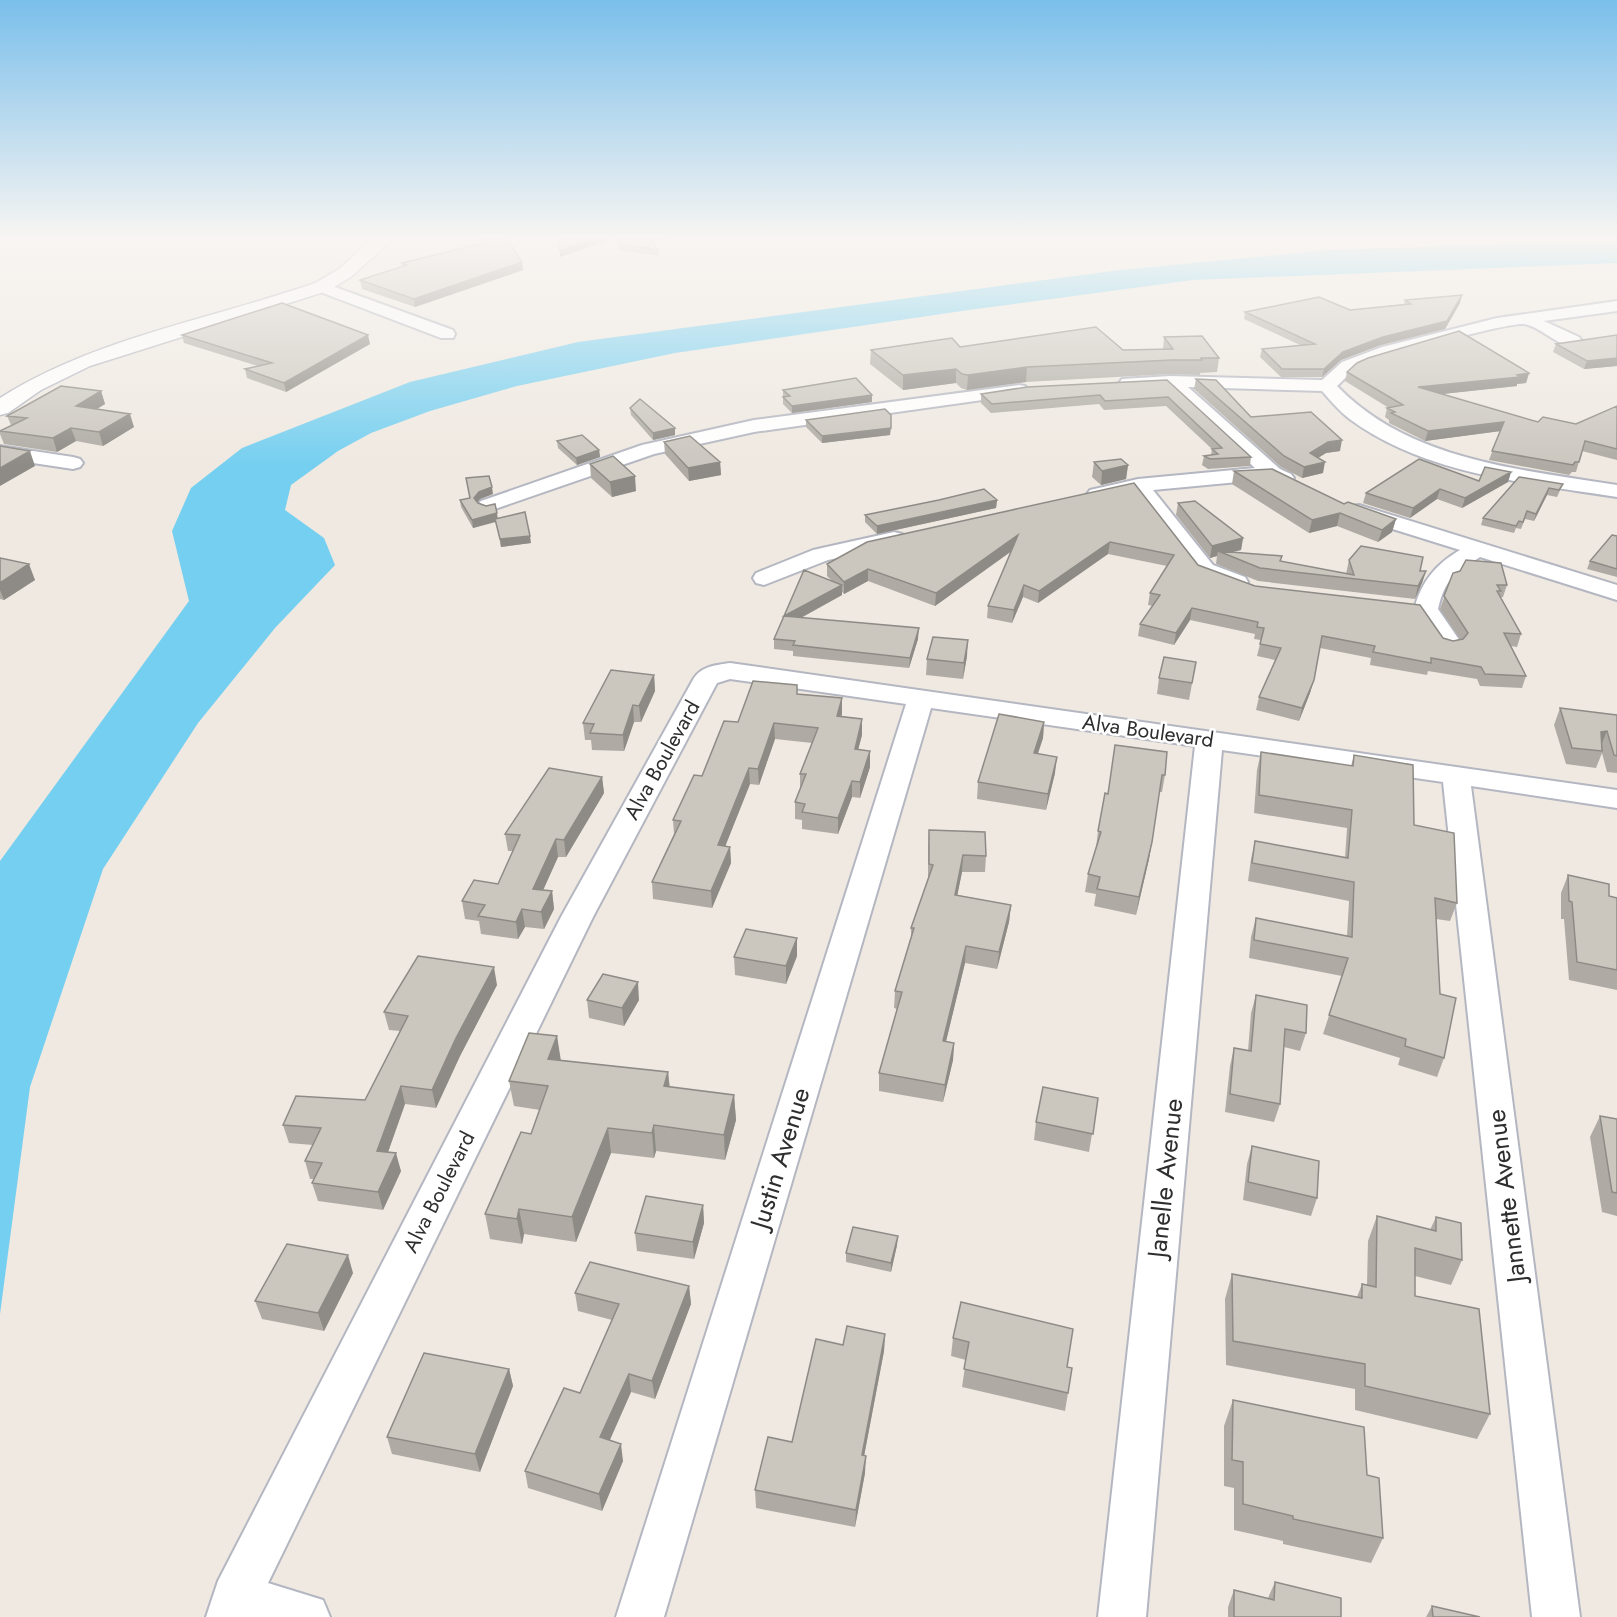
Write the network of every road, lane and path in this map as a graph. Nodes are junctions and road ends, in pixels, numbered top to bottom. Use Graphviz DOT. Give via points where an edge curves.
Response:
graph roads {
  1 [pos="235,314"];
  2 [pos="395,314"];
  3 [pos="1558,314"];
  4 [pos="1526,319"];
  5 [pos="447,334"];
  6 [pos="1572,341"];
  7 [pos="1170,381"];
  8 [pos="1114,384"];
  9 [pos="1327,386"];
  10 [pos="1037,389"];
  11 [pos="0,408"];
  12 [pos="0,452"];
  13 [pos="73,463"];
  14 [pos="1274,473"];
  15 [pos="1138,485"];
  16 [pos="1302,488"];
  17 [pos="1617,490"];
  18 [pos="1080,498"];
  19 [pos="488,505"];
  20 [pos="1343,505"];
  21 [pos="918,534"];
  22 [pos="1479,548"];
  23 [pos="764,578"];
  24 [pos="1253,589"];
  25 [pos="1617,593"];
  26 [pos="1450,644"];
  27 [pos="921,698"];
  28 [pos="1209,740"];
  29 [pos="1456,775"];
  30 [pos="1617,799"];
  31 [pos="232,1608"];
  32 [pos="306,1617"];
  33 [pos="640,1617"];
  34 [pos="1122,1617"];
  35 [pos="1556,1617"];
  1 -- 11 [label="street" via="83,362"];
  2 -- 5 [label="street"];
  3 -- 4 [label="street"];
  4 -- 6 [label="street"];
  4 -- 9 [label="street" via="1388,351 1348,366"];
  7 -- 8 [label="street"];
  7 -- 9 [label="street"];
  7 -- 14 [label="street"];
  9 -- 17 [label="street" via="1358,417 1411,446 1494,470"];
  10 -- 19 [label="street" via="744,428 649,449"];
  12 -- 13 [label="street"];
  14 -- 15 [label="street"];
  14 -- 16 [label="street"];
  15 -- 18 [label="street"];
  15 -- 24 [label="street" via="1205,570"];
  20 -- 22 [label="street"];
  21 -- 23 [label="street" via="822,555"];
  22 -- 25 [label="street"];
  22 -- 26 [label="street" via="1446,569 1414,608"];
  27 -- 28 [label="street, Alva Boulevard"];
  27 -- 31 [label="street, Alva Boulevard" via="730,671 707,678 577,917"];
  27 -- 33 [label="street, Justin Avenue"];
  28 -- 29 [label="street, Alva Boulevard"];
  28 -- 34 [label="street, Janelle Avenue"];
  29 -- 30 [label="street, Alva Boulevard"];
  29 -- 35 [label="street, Jannette Avenue"];
  31 -- 32 [label="street, Alva Boulevard"];
}
